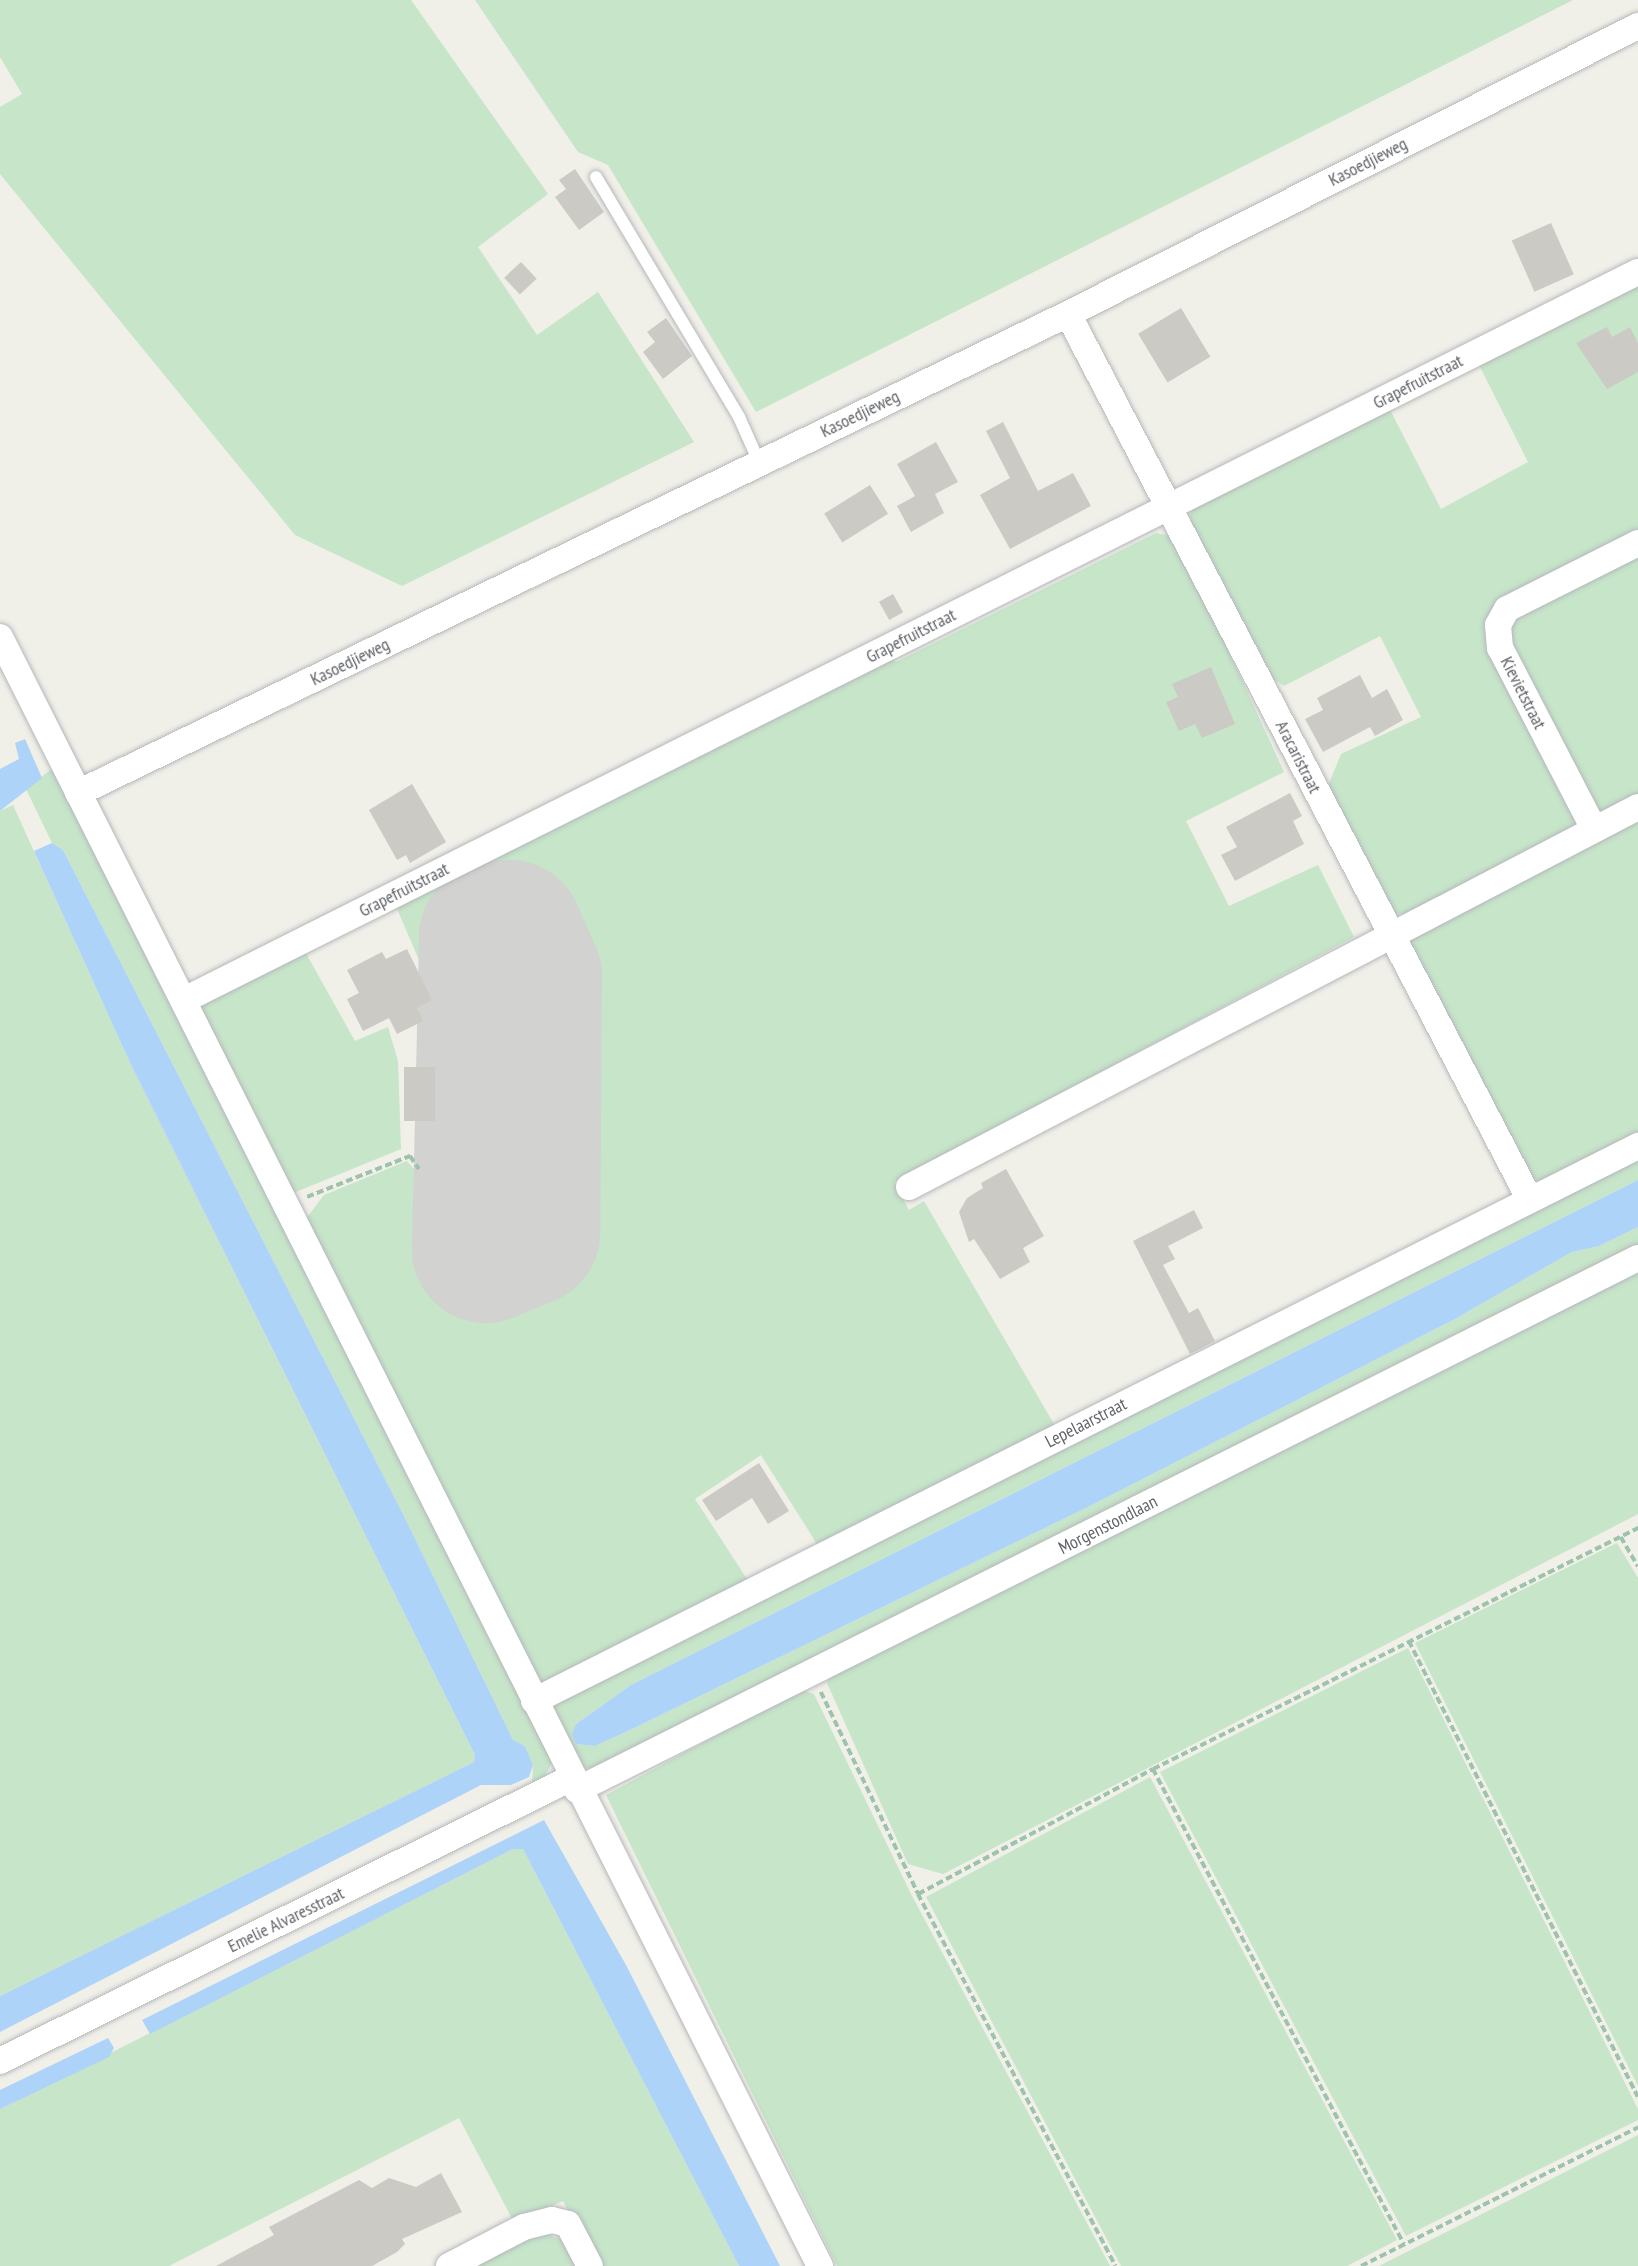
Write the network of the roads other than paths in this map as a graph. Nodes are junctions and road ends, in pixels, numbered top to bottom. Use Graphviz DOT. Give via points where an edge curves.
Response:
graph roads {
  1 [pos="1638,26"];
  2 [pos="596,177"];
  3 [pos="1638,272"];
  4 [pos="1068,314"];
  5 [pos="759,462"];
  6 [pos="1169,507"];
  7 [pos="1638,543"];
  8 [pos="0,637"];
  9 [pos="78,793"];
  10 [pos="1638,807"];
  11 [pos="1594,829"];
  12 [pos="1390,935"];
  13 [pos="184,1000"];
  14 [pos="1638,1146"];
  15 [pos="909,1187"];
  16 [pos="1530,1199"];
  17 [pos="1638,1258"];
  18 [pos="534,1701"];
  19 [pos="574,1784"];
  20 [pos="0,2061"];
  21 [pos="449,2266"];
  22 [pos="590,2266"];
  23 [pos="820,2266"];
  1 -- 4 [label="street, Kasoedjieweg"];
  2 -- 5 [label="lane" via="739,417"];
  3 -- 6 [label="street, Grapefruitstraat"];
  4 -- 5 [label="street, Kasoedjieweg"];
  4 -- 6 [label="street, Aracaristraat"];
  5 -- 9 [label="street, Kasoedjieweg"];
  6 -- 12 [label="street, Aracaristraat"];
  6 -- 13 [label="street, Grapefruitstraat"];
  7 -- 11 [label="street, Kievietstraat" via="1507,609 1498,625 1500,648"];
  8 -- 9 [label="street"];
  9 -- 13 [label="street"];
  10 -- 11 [label="street"];
  11 -- 12 [label="street"];
  12 -- 15 [label="street"];
  12 -- 16 [label="street, Aracaristraat"];
  13 -- 18 [label="street"];
  14 -- 16 [label="street, Lepelaarstraat"];
  16 -- 18 [label="street, Lepelaarstraat"];
  17 -- 19 [label="street, Morgenstondlaan" via="812,1674"];
  18 -- 19 [label="street"];
  19 -- 20 [label="street, Emelie Alvaresstraat"];
  19 -- 23 [label="street"];
  21 -- 22 [label="street" via="524,2227 552,2220 568,2224"];
}
